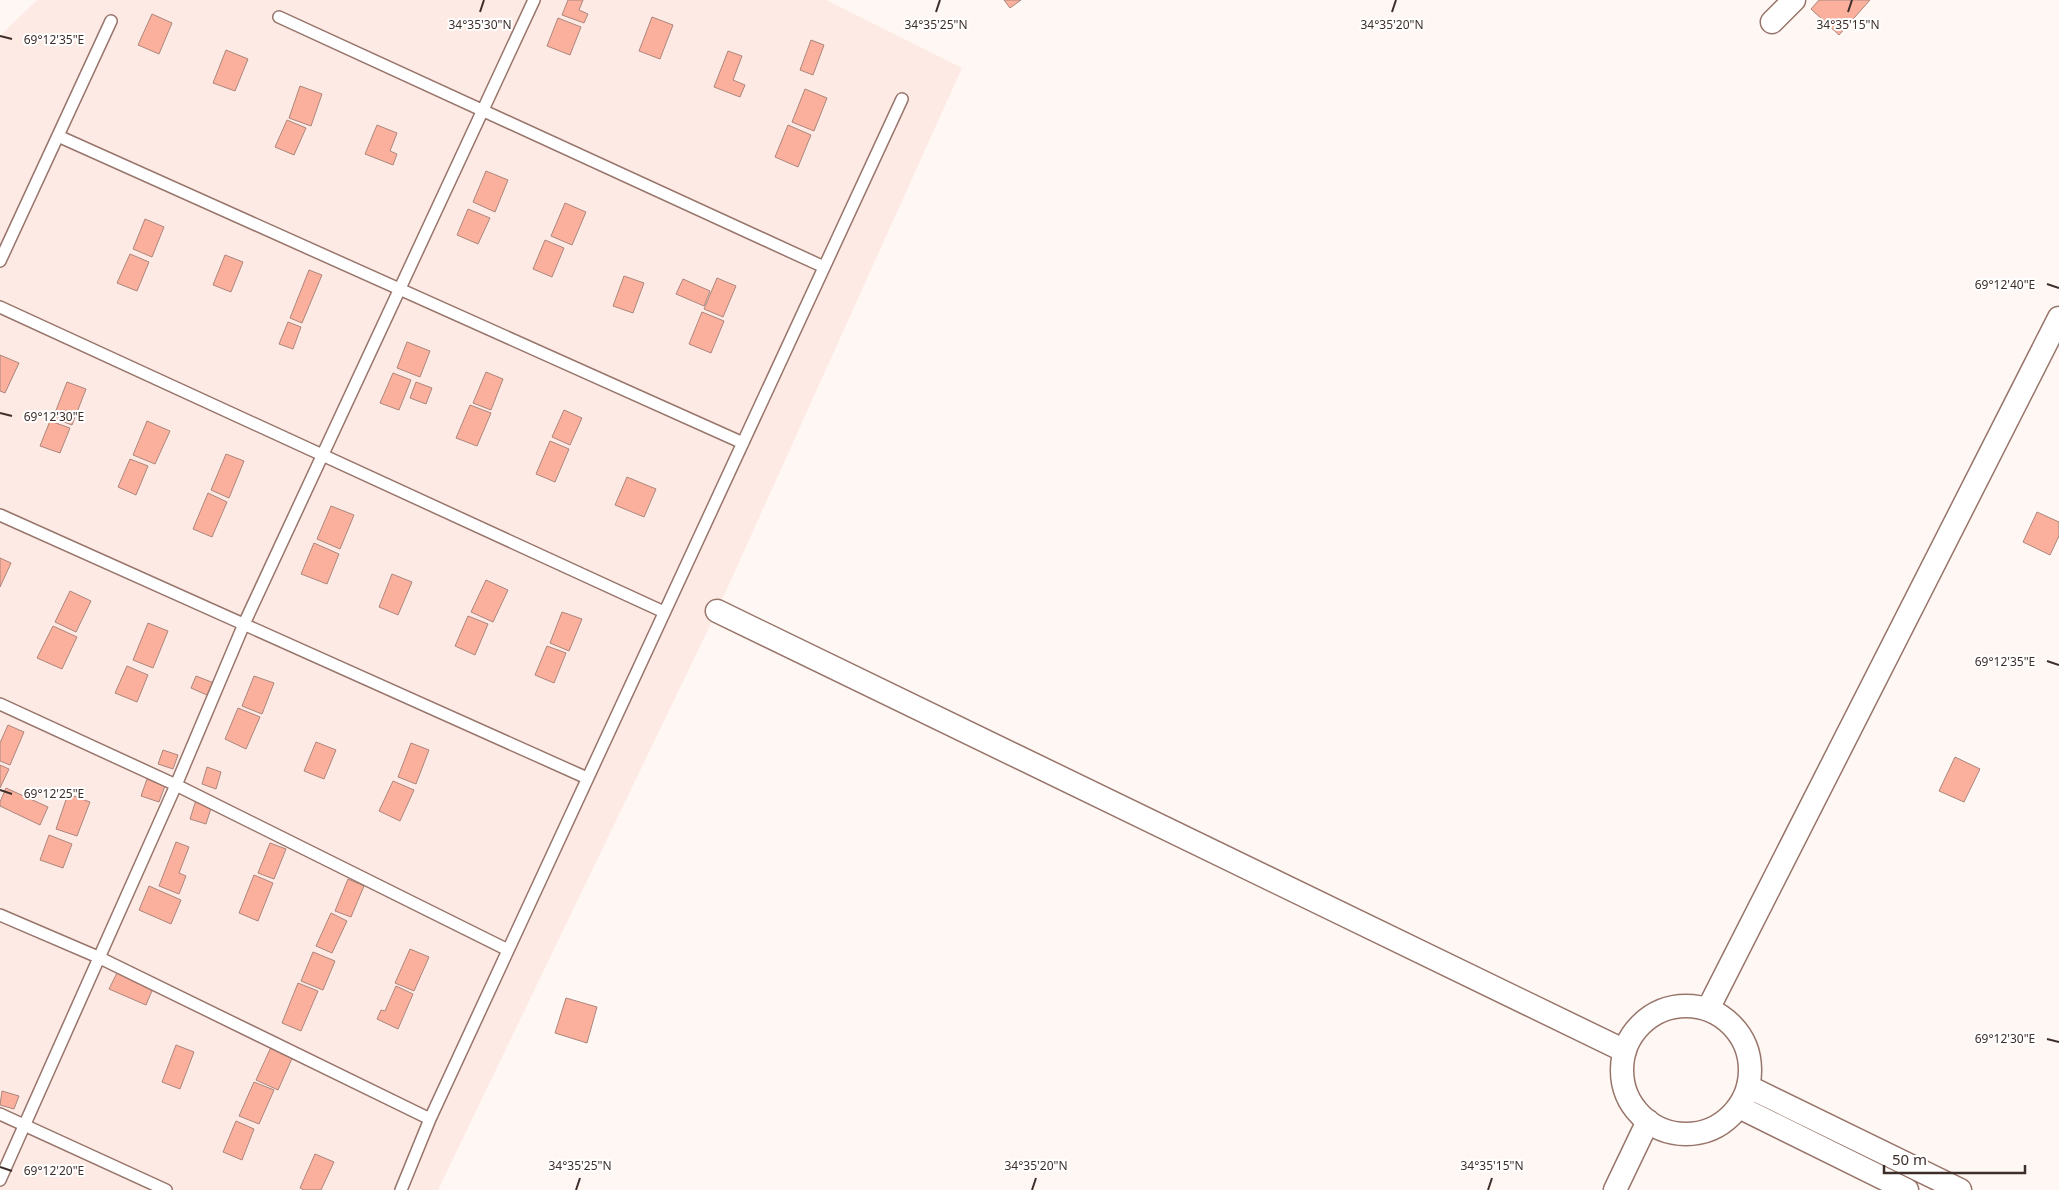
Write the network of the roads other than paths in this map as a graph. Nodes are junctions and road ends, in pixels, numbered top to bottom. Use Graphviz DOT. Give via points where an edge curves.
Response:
graph roads {
  1 [pos="534,0"];
  2 [pos="1794,0"];
  3 [pos="279,17"];
  4 [pos="111,21"];
  5 [pos="1772,22"];
  6 [pos="902,99"];
  7 [pos="483,110"];
  8 [pos="58,136"];
  9 [pos="0,261"];
  10 [pos="824,266"];
  11 [pos="400,289"];
  12 [pos="0,307"];
  13 [pos="2059,318"];
  14 [pos="743,443"];
  15 [pos="322,455"];
  16 [pos="0,514"];
  17 [pos="717,611"];
  18 [pos="664,612"];
  19 [pos="244,624"];
  20 [pos="0,704"];
  21 [pos="587,778"];
  22 [pos="176,784"];
  23 [pos="0,915"];
  24 [pos="508,950"];
  25 [pos="98,957"];
  26 [pos="1708,1009"];
  27 [pos="1625,1051"];
  28 [pos="1744,1097"];
  29 [pos="0,1114"];
  30 [pos="430,1119"];
  31 [pos="1648,1121"];
  32 [pos="26,1124"];
  33 [pos="1827,1138"];
  34 [pos="0,1180"];
  35 [pos="166,1190"];
  36 [pos="401,1190"];
  37 [pos="1615,1190"];
  38 [pos="1907,1190"];
  39 [pos="1960,1190"];
  1 -- 7 [label="lane"];
  2 -- 5 [label="street"];
  3 -- 7 [label="lane"];
  4 -- 8 [label="lane"];
  6 -- 10 [label="lane"];
  7 -- 10 [label="lane"];
  7 -- 11 [label="lane"];
  8 -- 9 [label="lane"];
  8 -- 11 [label="lane"];
  10 -- 14 [label="lane"];
  11 -- 14 [label="lane"];
  11 -- 15 [label="lane"];
  12 -- 15 [label="lane"];
  13 -- 26 [label="street"];
  14 -- 18 [label="lane"];
  15 -- 18 [label="lane"];
  15 -- 19 [label="lane"];
  16 -- 19 [label="lane"];
  17 -- 27 [label="street"];
  18 -- 21 [label="lane"];
  19 -- 21 [label="lane"];
  19 -- 22 [label="lane"];
  20 -- 22 [label="lane"];
  21 -- 24 [label="lane"];
  22 -- 24 [label="lane"];
  22 -- 25 [label="lane"];
  23 -- 25 [label="lane"];
  24 -- 30 [label="lane"];
  25 -- 30 [label="lane"];
  25 -- 32 [label="lane"];
  26 -- 27 [label="street" via="1683,1005 1662,1010 1644,1021 1630,1038"];
  26 -- 28 [label="street" via="1723,1016 1739,1032 1748,1051 1752,1072"];
  27 -- 31 [label="street" via="1622,1078 1628,1098"];
  28 -- 31 [label="street" via="1718,1126 1698,1133 1677,1134 1657,1128"];
  28 -- 33 [label="street"];
  29 -- 32 [label="lane"];
  30 -- 36 [label="lane"];
  31 -- 37 [label="street"];
  32 -- 34 [label="lane"];
  32 -- 35 [label="lane"];
  33 -- 38 [label="street"];
  33 -- 39 [label="street"];
}
